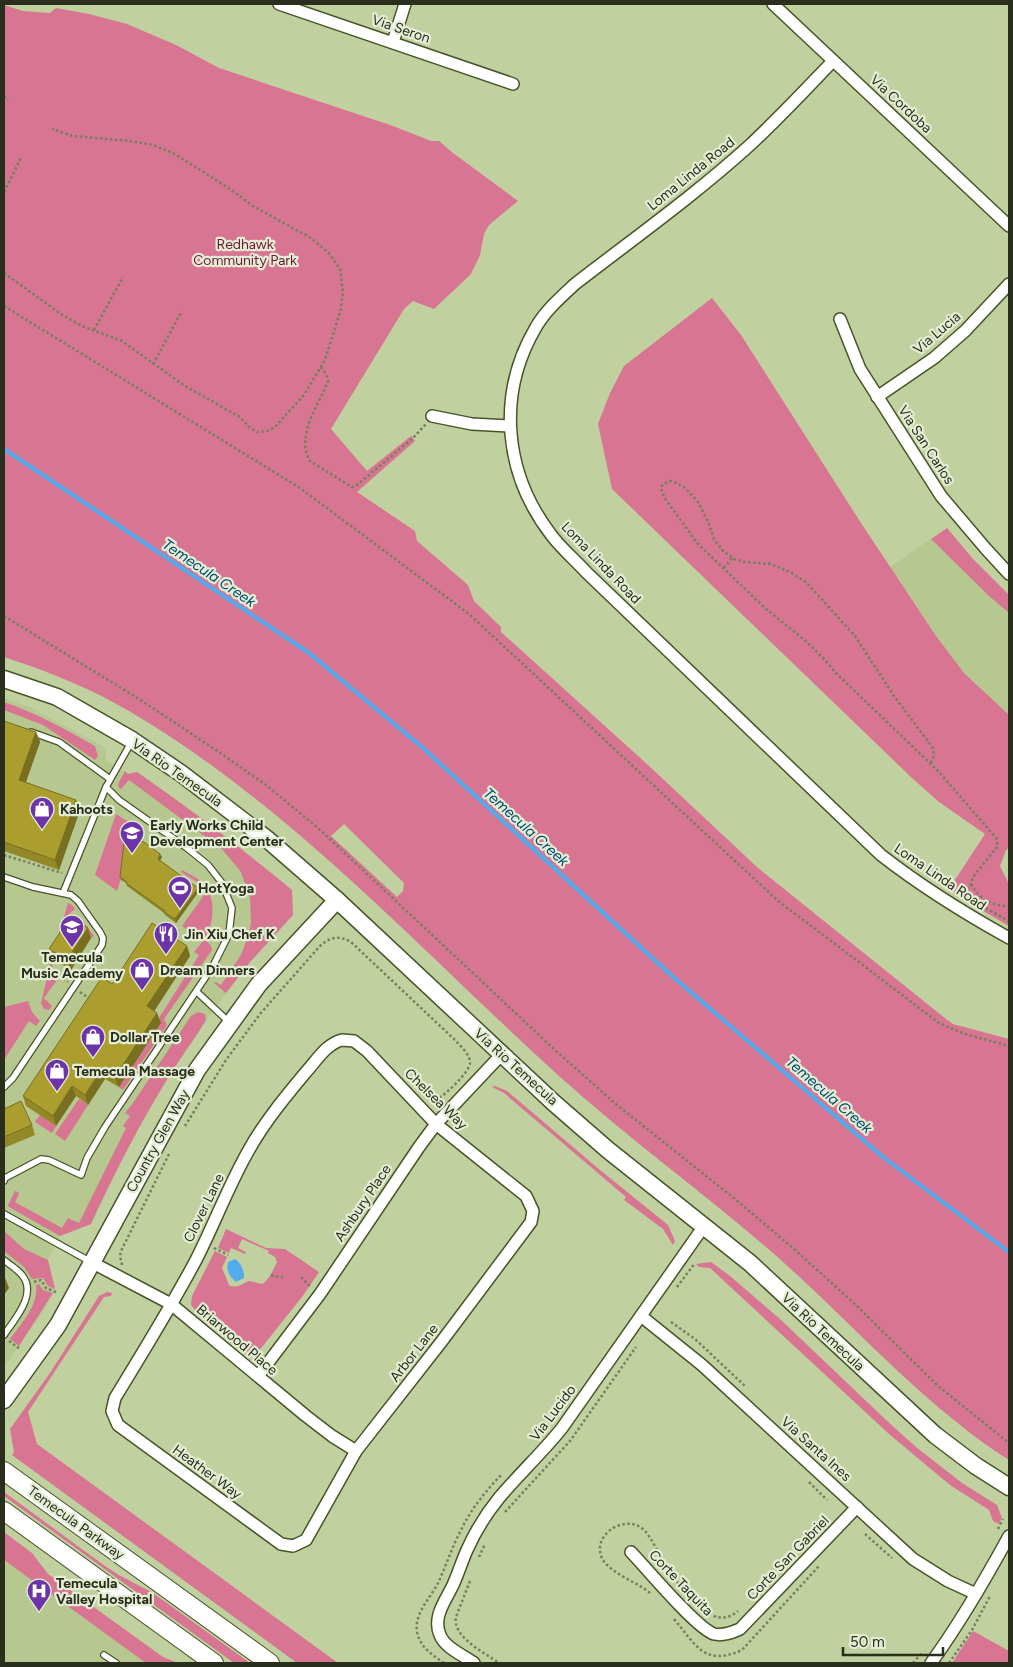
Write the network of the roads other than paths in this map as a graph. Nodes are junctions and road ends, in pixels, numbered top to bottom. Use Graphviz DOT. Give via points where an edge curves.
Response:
graph roads {
  1 [pos="279,4"];
  2 [pos="405,4"];
  3 [pos="773,4"];
  4 [pos="392,42"];
  5 [pos="833,61"];
  6 [pos="513,84"];
  7 [pos="1009,226"];
  8 [pos="1009,284"];
  9 [pos="840,319"];
  10 [pos="877,397"];
  11 [pos="432,416"];
  12 [pos="509,426"];
  13 [pos="1009,574"];
  14 [pos="4,679"];
  15 [pos="22,728"];
  16 [pos="132,740"];
  17 [pos="110,779"];
  18 [pos="106,787"];
  19 [pos="4,877"];
  20 [pos="62,893"];
  21 [pos="337,900"];
  22 [pos="1009,938"];
  23 [pos="197,992"];
  24 [pos="230,1023"];
  25 [pos="333,1042"];
  26 [pos="502,1054"];
  27 [pos="4,1087"];
  28 [pos="436,1124"];
  29 [pos="4,1180"];
  30 [pos="517,1188"];
  31 [pos="4,1214"];
  32 [pos="704,1226"];
  33 [pos="4,1260"];
  34 [pos="93,1263"];
  35 [pos="171,1304"];
  36 [pos="641,1316"];
  37 [pos="4,1336"];
  38 [pos="258,1376"];
  39 [pos="115,1398"];
  40 [pos="4,1400"];
  41 [pos="356,1451"];
  42 [pos="4,1470"];
  43 [pos="1009,1487"];
  44 [pos="857,1507"];
  45 [pos="4,1511"];
  46 [pos="1009,1536"];
  47 [pos="306,1540"];
  48 [pos="631,1552"];
  49 [pos="976,1594"];
  50 [pos="740,1629"];
  51 [pos="104,1655"];
  52 [pos="116,1663"];
  53 [pos="214,1663"];
  54 [pos="270,1663"];
  55 [pos="474,1663"];
  56 [pos="930,1663"];
  1 -- 4 [label="street, Via Seron"];
  2 -- 4 [label="street"];
  3 -- 5 [label="street, Via Cordoba"];
  4 -- 6 [label="street, Via Seron"];
  5 -- 7 [label="street, Via Cordoba"];
  5 -- 12 [label="street, Loma Linda Road" via="735,158 553,304 524,352 514,385"];
  8 -- 10 [label="street, Via Lucia" via="965,331 934,358"];
  9 -- 10 [label="street, Via San Carlos" via="860,369"];
  10 -- 13 [label="street, Via San Carlos" via="941,496"];
  11 -- 12 [label="street" via="472,424"];
  12 -- 22 [label="street, Loma Linda Road" via="517,469 532,506 552,537 586,572 881,855 967,915"];
  14 -- 16 [label="street, Via Rio Temecula" via="57,697"];
  15 -- 17 [label="lane" via="59,742"];
  16 -- 17 [label="lane"];
  16 -- 21 [label="street, Via Rio Temecula" via="267,839"];
  17 -- 18 [label="lane"];
  18 -- 20 [label="lane"];
  18 -- 23 [label="lane" via="208,865 222,883 232,908 229,934"];
  19 -- 20 [label="lane"];
  20 -- 27 [label="lane" via="78,901 100,932 102,945"];
  21 -- 24 [label="street, Country Glen Way" via="259,984"];
  21 -- 26 [label="street, Via Rio Temecula"];
  23 -- 24 [label="lane"];
  23 -- 29 [label="lane" via="105,1127 81,1175 41,1159"];
  24 -- 34 [label="street, Country Glen Way" via="197,1070"];
  25 -- 28 [label="street, Chelsea Way" via="354,1041 368,1051"];
  25 -- 35 [label="street, Clover Lane" via="283,1099 249,1150"];
  26 -- 28 [label="street, Ashbury Place"];
  26 -- 32 [label="street, Via Rio Temecula" via="608,1150"];
  28 -- 30 [label="street, Chelsea Way"];
  28 -- 38 [label="street, Ashbury Place" via="320,1294"];
  30 -- 41 [label="street, Arbor Lane" via="530,1203 531,1222"];
  31 -- 34 [label="lane"];
  32 -- 36 [label="street, Via Lucido"];
  32 -- 43 [label="street, Via Rio Temecula" via="750,1263 935,1435"];
  33 -- 37 [label="lane" via="24,1276 28,1293"];
  34 -- 35 [label="street, Briarwood Place"];
  34 -- 40 [label="street, Country Glen Way" via="58,1325"];
  35 -- 38 [label="street, Briarwood Place"];
  35 -- 39 [label="street, Clover Lane"];
  36 -- 44 [label="street, Via Santa Ines" via="702,1365"];
  36 -- 55 [label="street, Via Lucido" via="562,1428 499,1498 467,1550 437,1622 440,1636 451,1648"];
  38 -- 41 [label="street, Briarwood Place" via="332,1436"];
  39 -- 47 [label="street, Heather Way" via="112,1411 118,1425 281,1544 293,1546"];
  41 -- 47 [label="street, Arbor Lane"];
  42 -- 54 [label="main road, Temecula Parkway"];
  44 -- 49 [label="street, Via Santa Ines" via="913,1559"];
  44 -- 50 [label="street, Corte San Gabriel"];
  45 -- 53 [label="main road"];
  46 -- 49 [label="street"];
  48 -- 50 [label="street, Corte Taquita" via="698,1625 714,1634 728,1634"];
  49 -- 56 [label="street" via="952,1635"];
  51 -- 52 [label="lane"];
}
